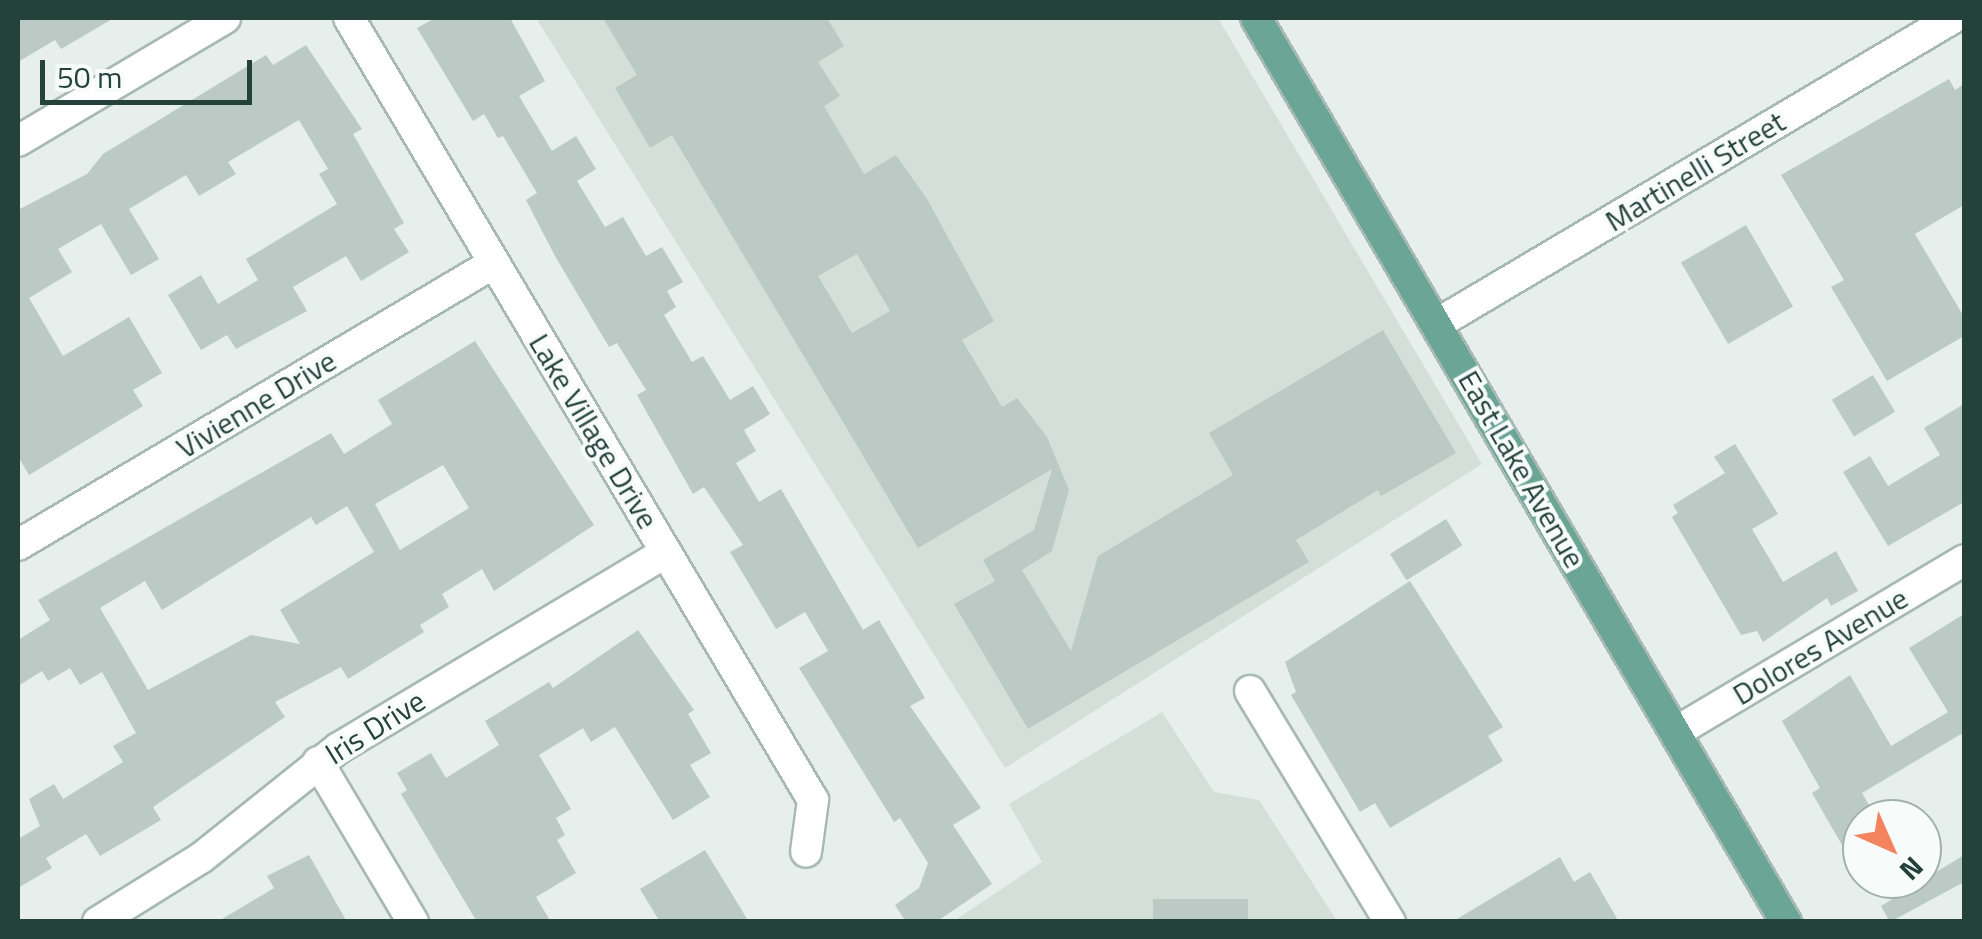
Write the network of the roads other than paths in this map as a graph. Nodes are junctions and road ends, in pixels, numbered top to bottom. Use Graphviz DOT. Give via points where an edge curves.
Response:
graph roads {
  1 [pos="225,18"];
  2 [pos="348,18"];
  3 [pos="1256,18"];
  4 [pos="1953,18"];
  5 [pos="18,141"];
  6 [pos="494,263"];
  7 [pos="1437,324"];
  8 [pos="18,545"];
  9 [pos="666,552"];
  10 [pos="1964,560"];
  11 [pos="1250,691"];
  12 [pos="1676,732"];
  13 [pos="318,762"];
  14 [pos="806,852"];
  15 [pos="98,922"];
  16 [pos="413,922"];
  17 [pos="1390,922"];
  18 [pos="1786,922"];
  1 -- 5 [label="street"];
  2 -- 6 [label="street, Lake Village Drive"];
  3 -- 7 [label="main road, East Lake Avenue"];
  4 -- 7 [label="street, Martinelli Street"];
  6 -- 8 [label="street, Vivienne Drive"];
  6 -- 9 [label="street, Lake Village Drive"];
  7 -- 12 [label="main road, East Lake Avenue"];
  9 -- 13 [label="street, Iris Drive"];
  9 -- 14 [label="street, Lake Village Drive" via="813,800"];
  10 -- 12 [label="street, Dolores Avenue"];
  11 -- 17 [label="street"];
  12 -- 18 [label="main road, East Lake Avenue"];
  13 -- 15 [label="street, Iris Drive" via="201,858"];
  13 -- 16 [label="street"];
}
